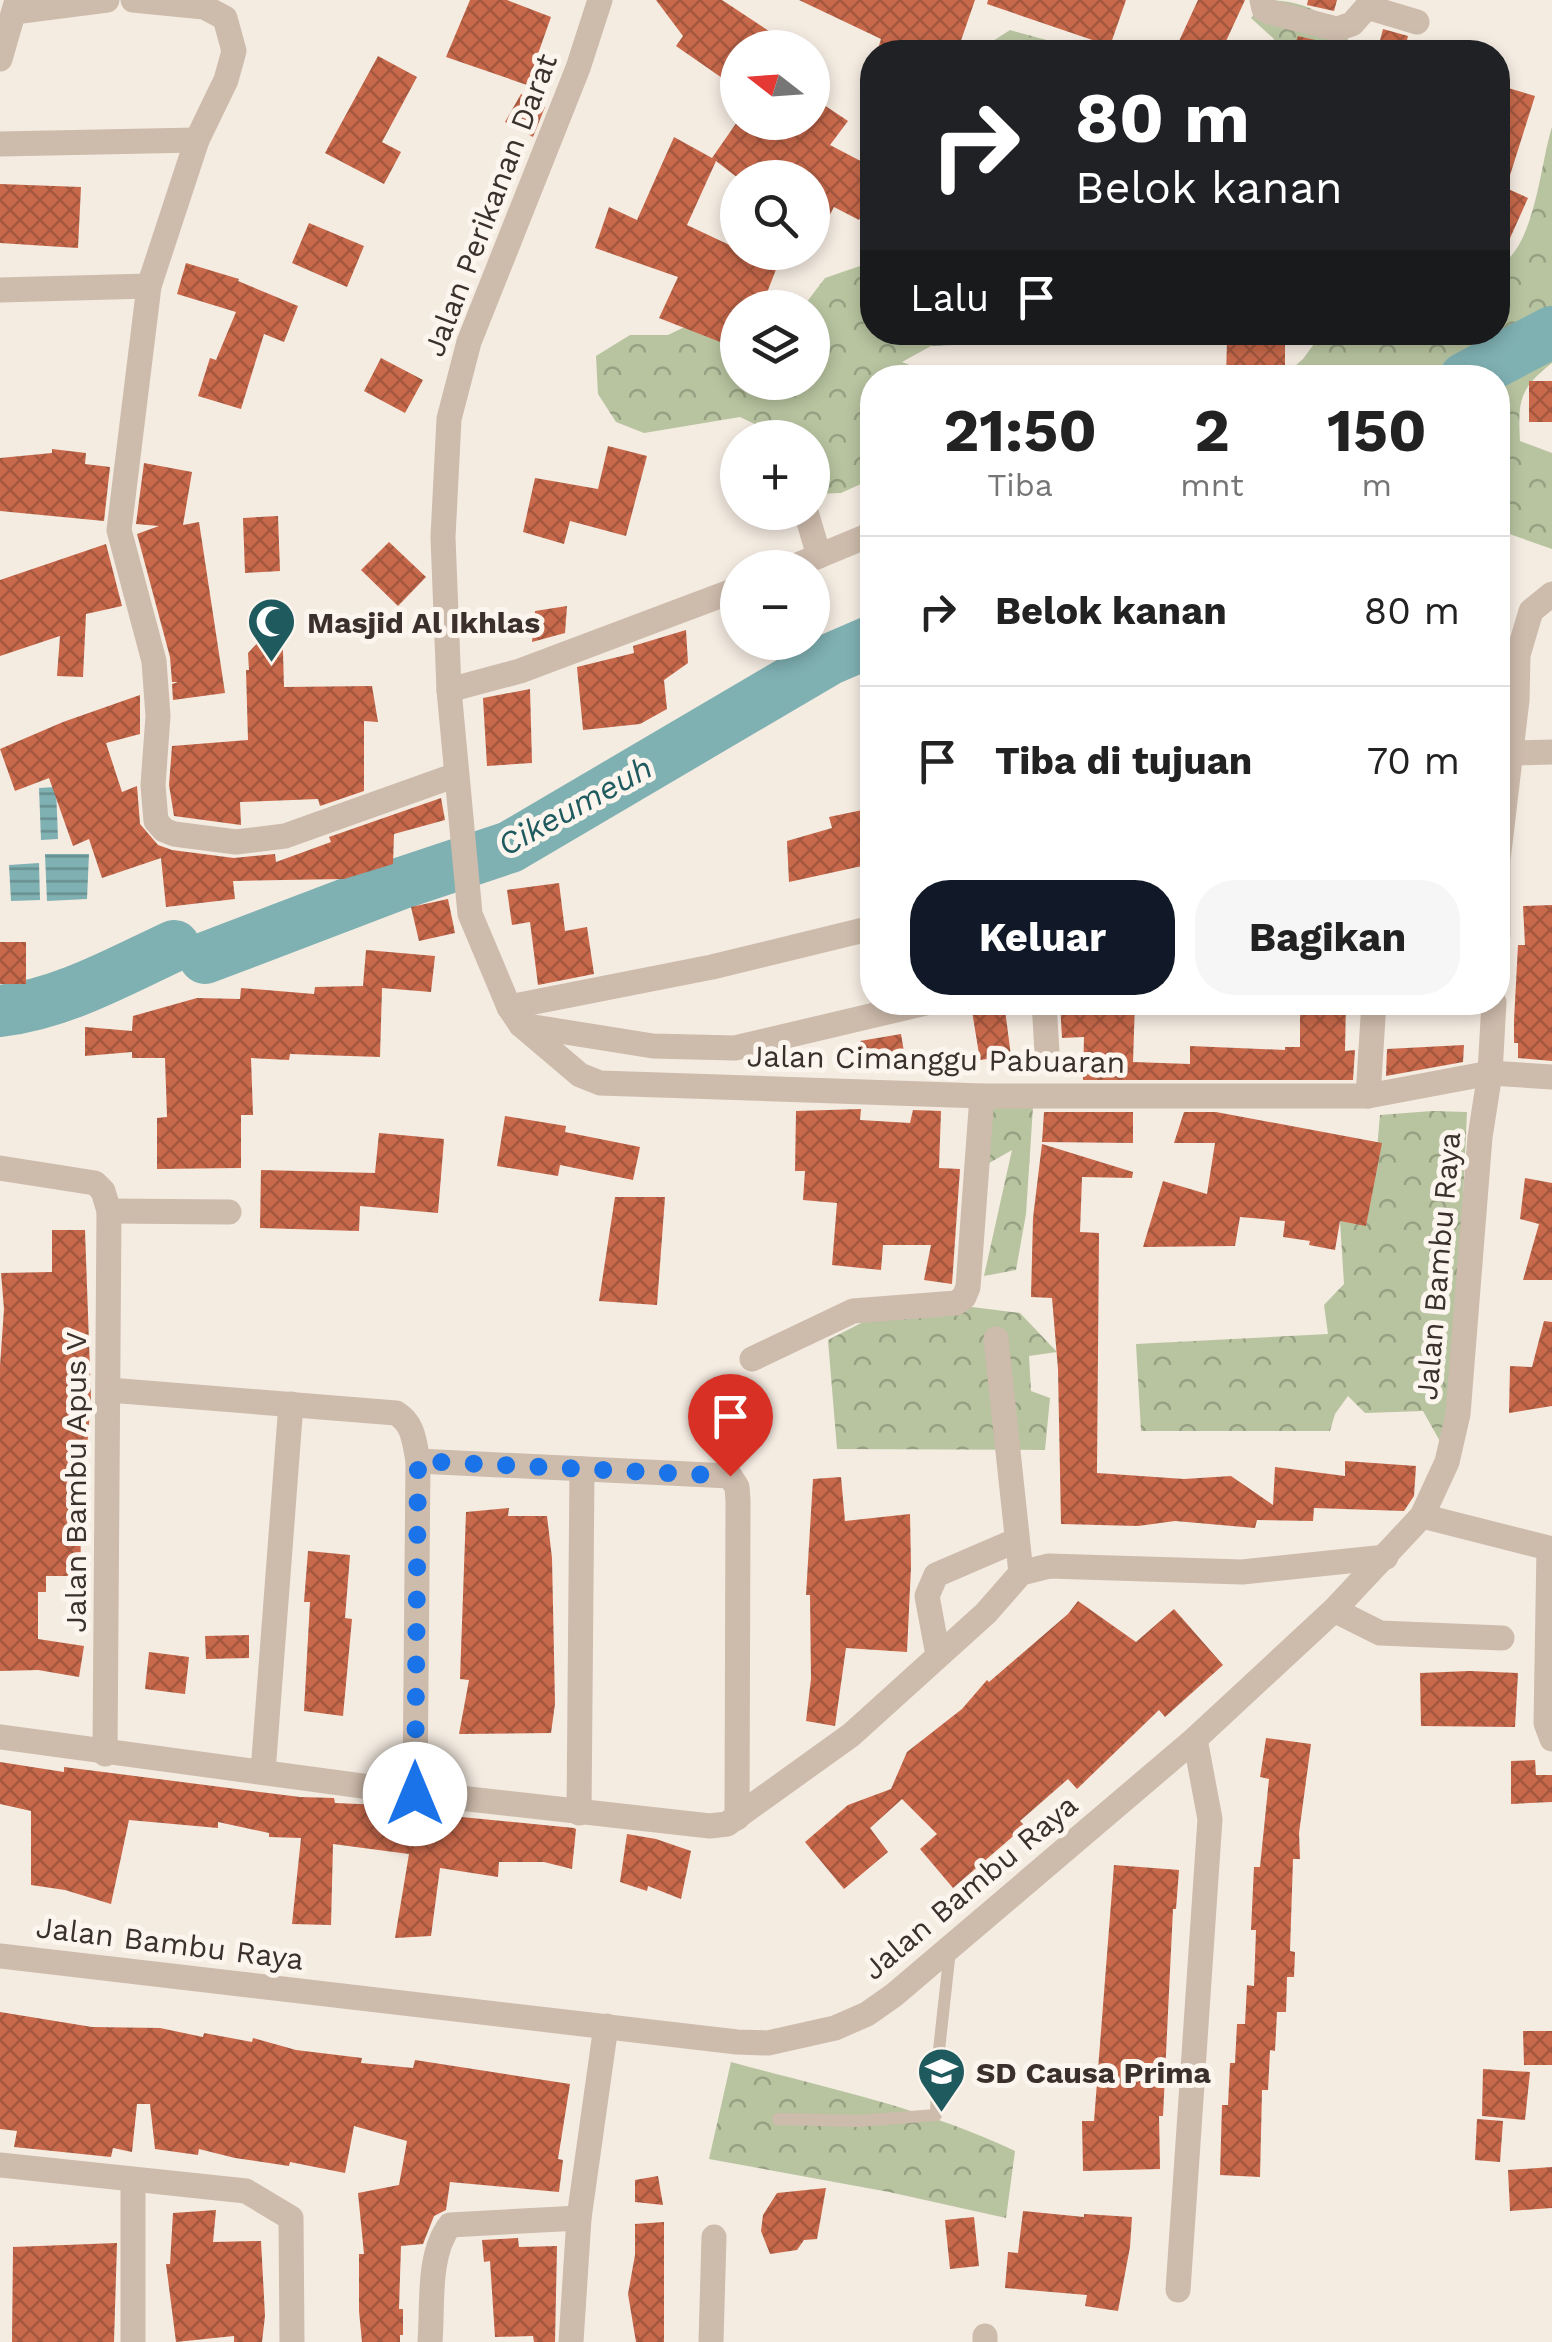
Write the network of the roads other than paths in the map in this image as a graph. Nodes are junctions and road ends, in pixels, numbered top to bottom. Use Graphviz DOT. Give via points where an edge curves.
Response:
graph roads {
  1 [pos="107,0"];
  2 [pos="133,0"];
  3 [pos="600,0"];
  4 [pos="1262,0"];
  5 [pos="206,3"];
  6 [pos="15,6"];
  7 [pos="1417,22"];
  8 [pos="0,59"];
  9 [pos="197,140"];
  10 [pos="0,144"];
  11 [pos="149,286"];
  12 [pos="0,290"];
  13 [pos="860,539"];
  14 [pos="830,552"];
  15 [pos="1552,594"];
  16 [pos="720,596"];
  17 [pos="449,690"];
  18 [pos="1552,752"];
  19 [pos="1510,753"];
  20 [pos="456,776"];
  21 [pos="470,914"];
  22 [pos="860,931"];
  23 [pos="875,1015"];
  24 [pos="1045,1015"];
  25 [pos="1373,1015"];
  26 [pos="1493,1015"];
  27 [pos="515,1016"];
  28 [pos="1047,1052"];
  29 [pos="1490,1073"];
  30 [pos="1552,1077"];
  31 [pos="982,1096"];
  32 [pos="1368,1096"];
  33 [pos="0,1168"];
  34 [pos="109,1211"];
  35 [pos="229,1212"];
  36 [pos="996,1339"];
  37 [pos="752,1359"];
  38 [pos="109,1390"];
  39 [pos="292,1404"];
  40 [pos="418,1461"];
  41 [pos="582,1469"];
  42 [pos="1422,1516"];
  43 [pos="1015,1541"];
  44 [pos="1551,1549"];
  45 [pos="1386,1557"];
  46 [pos="1021,1574"];
  47 [pos="1334,1610"];
  48 [pos="1502,1638"];
  49 [pos="938,1655"];
  50 [pos="0,1737"];
  51 [pos="1195,1739"];
  52 [pos="1552,1739"];
  53 [pos="105,1754"];
  54 [pos="263,1772"];
  55 [pos="415,1794"];
  56 [pos="579,1813"];
  57 [pos="737,1818"];
  58 [pos="950,1950"];
  59 [pos="0,1956"];
  60 [pos="606,2026"];
  61 [pos="778,2119"];
  62 [pos="0,2165"];
  63 [pos="134,2181"];
  64 [pos="579,2218"];
  65 [pos="714,2237"];
  66 [pos="1178,2290"];
  67 [pos="134,2342"];
  68 [pos="292,2342"];
  69 [pos="430,2342"];
  70 [pos="572,2342"];
  71 [pos="711,2342"];
  1 -- 6 [label="street"];
  2 -- 5 [label="street"];
  3 -- 17 [label="street, Jalan Perikanan Darat" via="469,342 450,419 442,537"];
  4 -- 7 [label="street" via="1270,12 1329,29 1348,26 1367,8"];
  5 -- 9 [label="street" via="226,18 234,52"];
  6 -- 8 [label="street"];
  9 -- 10 [label="street"];
  9 -- 11 [label="street"];
  11 -- 12 [label="street"];
  11 -- 20 [label="street" via="119,530 154,661 156,821 174,834 236,842 285,836"];
  13 -- 14 [label="street"];
  15 -- 19 [label="street" via="1531,611 1524,628"];
  16 -- 17 [label="street" via="520,671"];
  17 -- 20 [label="street, Jalan Perikanan Darat"];
  18 -- 19 [label="street"];
  20 -- 21 [label="street, Jalan Perikanan Darat"];
  21 -- 27 [label="street, Jalan Cimanggu Pabuaran"];
  22 -- 27 [label="street"];
  23 -- 27 [label="street" via="735,1048 653,1046"];
  24 -- 28 [label="street"];
  25 -- 32 [label="street"];
  26 -- 29 [label="street, Jalan Bambu Raya"];
  27 -- 31 [label="street, Jalan Cimanggu Pabuaran" via="580,1075 600,1083"];
  29 -- 30 [label="street, Jalan Cimanggu Pabuaran"];
  29 -- 32 [label="street, Jalan Cimanggu Pabuaran"];
  29 -- 42 [label="street, Jalan Bambu Raya" via="1458,1414 1447,1462"];
  31 -- 32 [label="street, Jalan Cimanggu Pabuaran"];
  31 -- 37 [label="street" via="964,1297 853,1311"];
  33 -- 34 [label="street" via="95,1183"];
  34 -- 35 [label="street"];
  34 -- 38 [label="street, Jalan Bambu Apus V"];
  36 -- 43 [label="street"];
  38 -- 39 [label="street"];
  38 -- 53 [label="street, Jalan Bambu Apus V"];
  39 -- 40 [label="street" via="396,1413 412,1430"];
  39 -- 54 [label="street"];
  40 -- 41 [label="street"];
  40 -- 55 [label="street"];
  41 -- 56 [label="street"];
  41 -- 57 [label="street" via="719,1474 737,1487"];
  42 -- 44 [label="street"];
  42 -- 45 [label="street, Jalan Bambu Raya"];
  43 -- 46 [label="street"];
  43 -- 49 [label="street" via="936,1575 927,1596"];
  44 -- 52 [label="street" via="1546,1723"];
  45 -- 46 [label="street" via="1270,1572 1049,1566"];
  45 -- 47 [label="street, Jalan Bambu Raya"];
  46 -- 49 [label="street"];
  47 -- 48 [label="street" via="1380,1634"];
  47 -- 51 [label="street, Jalan Bambu Raya"];
  49 -- 57 [label="street" via="852,1734"];
  50 -- 53 [label="street"];
  51 -- 58 [label="street, Jalan Bambu Raya"];
  51 -- 66 [label="street" via="1210,1819"];
  53 -- 54 [label="street"];
  54 -- 55 [label="street"];
  55 -- 56 [label="street"];
  56 -- 57 [label="street" via="710,1826"];
  58 -- 60 [label="street, Jalan Bambu Raya" via="867,2014 801,2038 737,2042"];
  58 -- 61 [label="lane" via="936,2115"];
  59 -- 60 [label="street, Jalan Bambu Raya"];
  60 -- 64 [label="street"];
  62 -- 63 [label="street"];
  63 -- 67 [label="street"];
  63 -- 68 [label="street" via="246,2190 291,2218"];
  64 -- 69 [label="street" via="450,2225 436,2254"];
  64 -- 70 [label="street"];
  65 -- 71 [label="street"];
}
